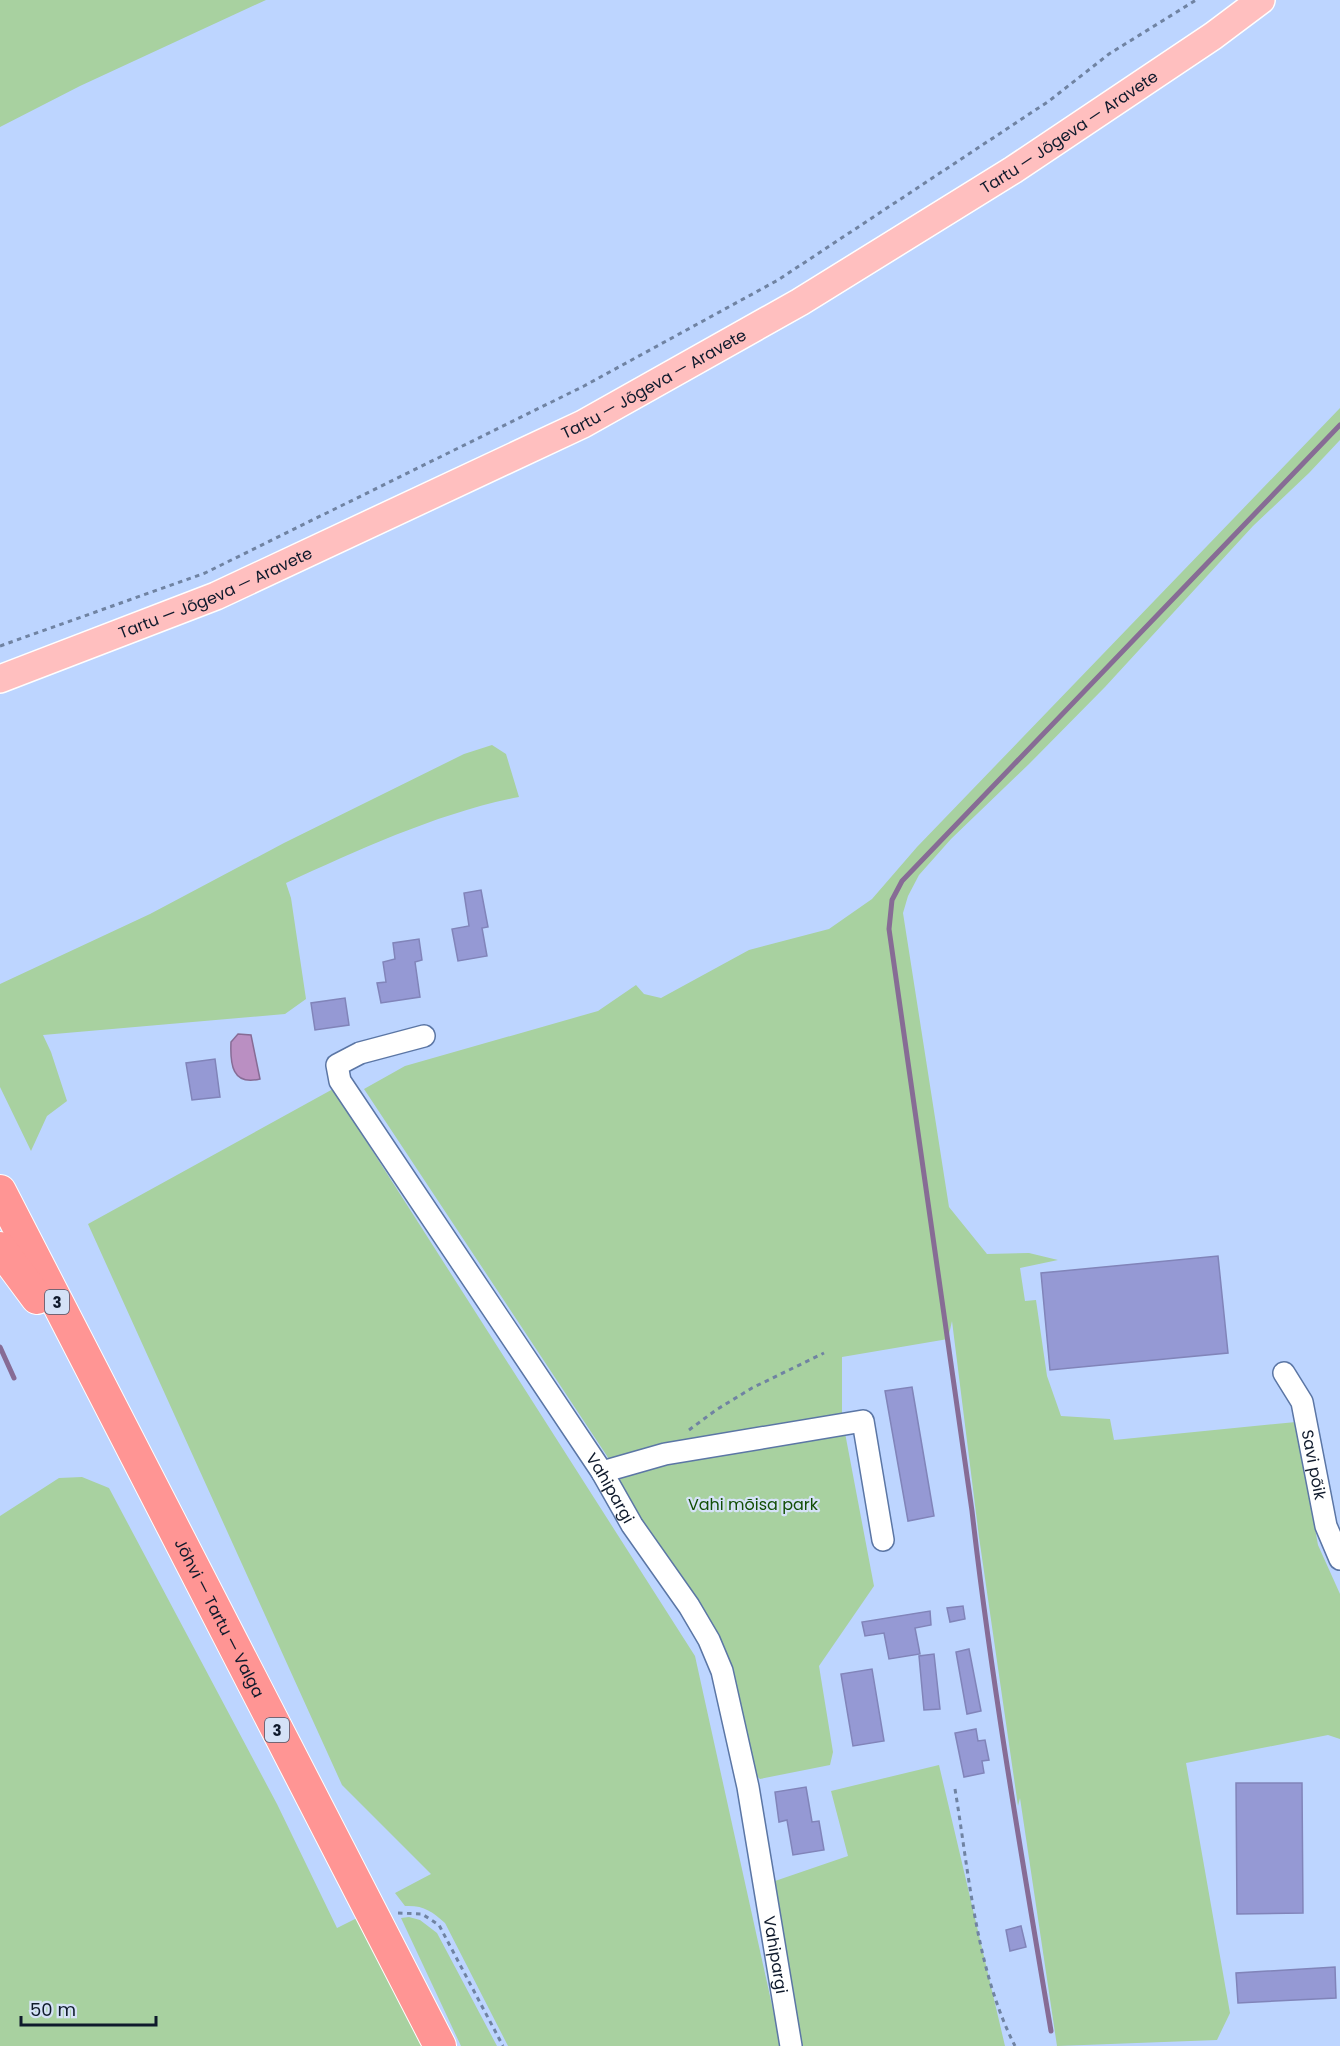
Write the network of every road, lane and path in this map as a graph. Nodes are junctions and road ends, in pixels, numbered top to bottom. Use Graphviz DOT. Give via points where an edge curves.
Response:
graph roads {
  1 [pos="1196,0"];
  2 [pos="1261,0"];
  3 [pos="0,646"];
  4 [pos="4,680"];
  5 [pos="424,1036"];
  6 [pos="0,1191"];
  7 [pos="0,1248"];
  8 [pos="824,1353"];
  9 [pos="1284,1373"];
  10 [pos="114,1414"];
  11 [pos="665,1454"];
  12 [pos="602,1472"];
  13 [pos="883,1540"];
  14 [pos="1340,1559"];
  15 [pos="956,1789"];
  16 [pos="372,1914"];
  17 [pos="440,2046"];
  18 [pos="503,2046"];
  19 [pos="791,2046"];
  20 [pos="1016,2046"];
  1 -- 3 [label="path" via="1109,54 1049,101 778,280 584,386 205,573"];
  2 -- 4 [label="main road, Tartu — Jõgeva — Aravete" via="1013,170 800,302 583,424 216,596"];
  5 -- 12 [label="street, Vahipargi" via="360,1053 337,1065 340,1081"];
  6 -- 10 [label="highway, Jõhvi — Tartu — Valga / 3"];
  7 -- 10 [label="highway" via="49,1314"];
  8 -- 11 [label="path" via="716,1410"];
  9 -- 14 [label="street, Savi põik" via="1302,1402 1326,1526"];
  10 -- 16 [label="highway, Jõhvi — Tartu — Valga / 3"];
  11 -- 12 [label="street"];
  11 -- 13 [label="street" via="862,1421"];
  12 -- 19 [label="street, Vahipargi" via="632,1525 689,1606 722,1671 748,1787"];
  15 -- 20 [label="path" via="994,1995"];
  16 -- 17 [label="highway, Jõhvi — Tartu — Valga / 3"];
  16 -- 18 [label="path" via="422,1914 439,1925"];
}
